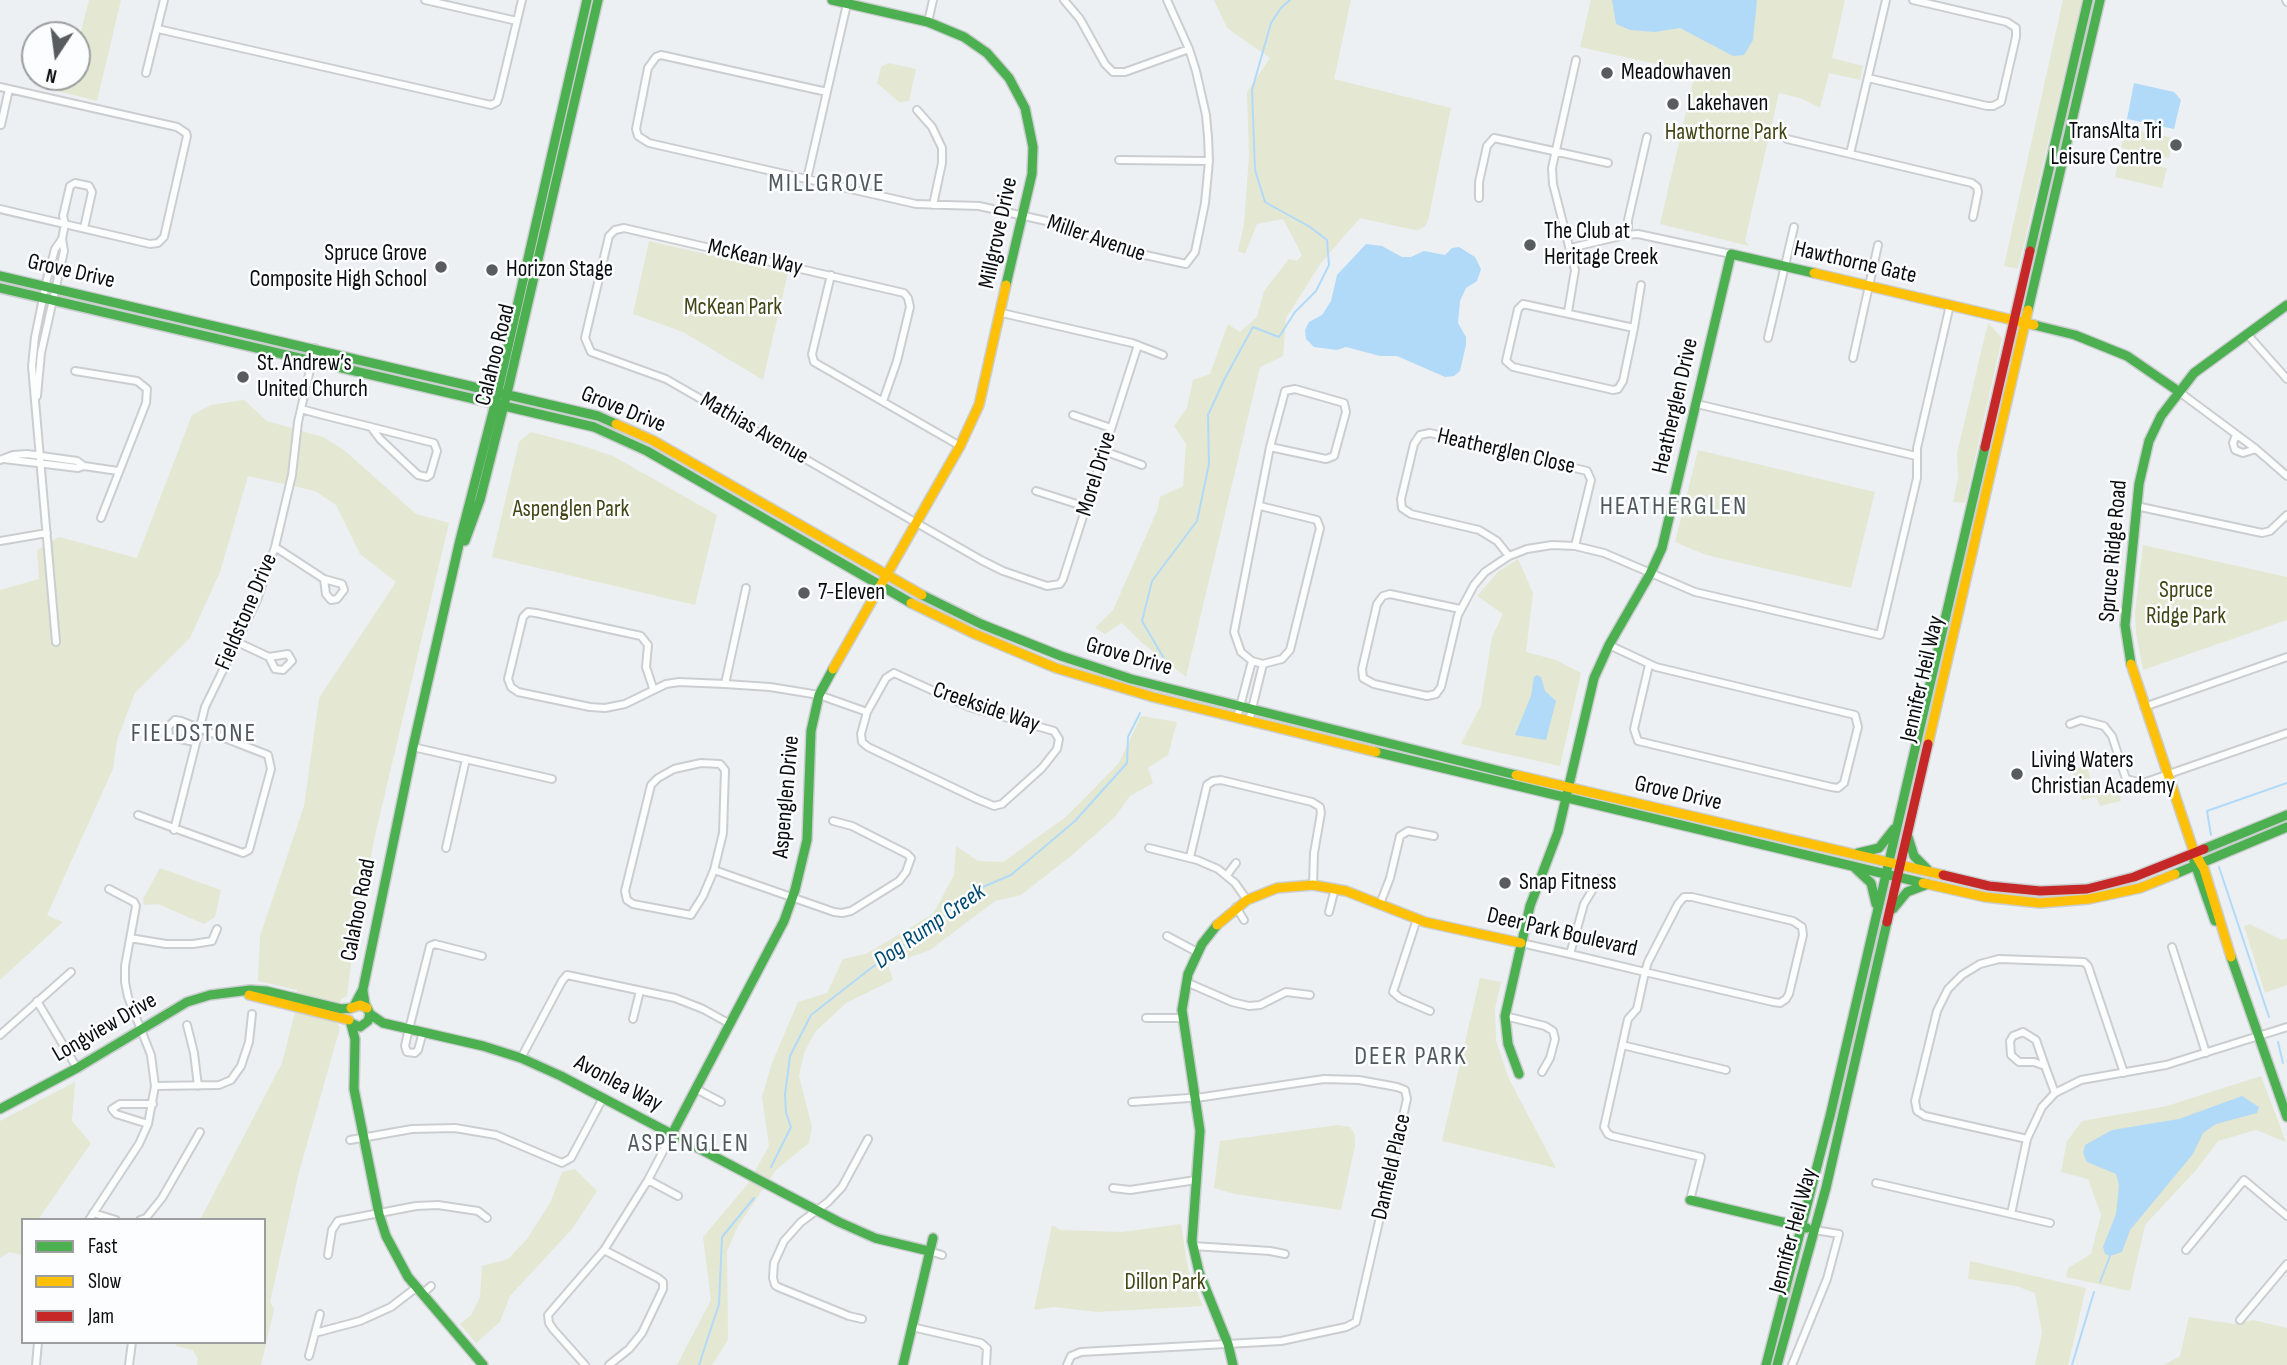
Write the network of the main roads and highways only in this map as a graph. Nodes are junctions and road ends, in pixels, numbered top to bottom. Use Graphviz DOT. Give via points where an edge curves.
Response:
graph roads {
  1 [pos="587,0"];
  2 [pos="598,0"];
  3 [pos="832,0"];
  4 [pos="2088,0"];
  5 [pos="2100,0"];
  6 [pos="1731,254"];
  7 [pos="0,276"];
  8 [pos="0,288"];
  9 [pos="2287,305"];
  10 [pos="2014,320"];
  11 [pos="2025,323"];
  12 [pos="2178,391"];
  13 [pos="502,392"];
  14 [pos="499,403"];
  15 [pos="885,575"];
  16 [pos="879,585"];
  17 [pos="1568,788"];
  18 [pos="1566,799"];
  19 [pos="2287,815"];
  20 [pos="1898,821"];
  21 [pos="2287,827"];
  22 [pos="1907,833"];
  23 [pos="2194,852"];
  24 [pos="1853,854"];
  25 [pos="1888,862"];
  26 [pos="2197,864"];
  27 [pos="1900,865"];
  28 [pos="1852,866"];
  29 [pos="1931,872"];
  30 [pos="1886,874"];
  31 [pos="1897,877"];
  32 [pos="1931,884"];
  33 [pos="1877,915"];
  34 [pos="1888,917"];
  35 [pos="1521,943"];
  36 [pos="363,989"];
  37 [pos="234,991"];
  38 [pos="352,1007"];
  39 [pos="366,1018"];
  40 [pos="350,1022"];
  41 [pos="355,1039"];
  42 [pos="1519,1074"];
  43 [pos="0,1109"];
  44 [pos="2287,1117"];
  45 [pos="672,1134"];
  46 [pos="1690,1200"];
  47 [pos="1803,1227"];
  48 [pos="1815,1230"];
  49 [pos="933,1238"];
  50 [pos="929,1251"];
  51 [pos="483,1365"];
  52 [pos="903,1365"];
  53 [pos="1233,1365"];
  54 [pos="1766,1365"];
  55 [pos="1777,1365"];
  1 -- 13 [label="main road, Calahoo Road"];
  2 -- 13 [label="main road, Calahoo Road"];
  3 -- 15 [label="main road, Millgrove Drive" via="928,22 981,48 1020,95 1034,147 1024,216 981,397 960,446"];
  4 -- 10 [label="main road, Jennifer Heil Way"];
  5 -- 11 [label="main road, Jennifer Heil Way"];
  6 -- 10 [label="main road, Hawthorne Gate"];
  6 -- 17 [label="main road, Heatherglen Drive" via="1667,530 1650,574 1590,687"];
  7 -- 13 [label="main road, Grove Drive"];
  8 -- 14 [label="main road, Grove Drive"];
  9 -- 12 [label="main road, Spruce Ridge Road" via="2194,373"];
  10 -- 11 [label="main road, Hawthorne Gate"];
  10 -- 20 [label="main road, Jennifer Heil Way"];
  11 -- 12 [label="main road, Hawthorne Gate" via="2114,350"];
  11 -- 22 [label="main road, Jennifer Heil Way"];
  12 -- 23 [label="main road, Spruce Ridge Road" via="2161,416 2143,463 2125,625 2130,662"];
  13 -- 14 [label="main road, Calahoo Road"];
  13 -- 15 [label="main road, Grove Drive" via="583,411 635,431"];
  14 -- 16 [label="main road, Grove Drive" via="587,425 630,442"];
  14 -- 36 [label="main road, Calahoo Road" via="480,500 449,593 413,747"];
  15 -- 16 [label="main road, Millgrove Drive"];
  15 -- 17 [label="main road, Grove Drive" via="981,624 1131,679"];
  16 -- 18 [label="main road, Grove Drive" via="945,621 1056,668 1141,694"];
  16 -- 45 [label="main road, Aspenglen Drive" via="819,695 811,731 807,840 793,897"];
  17 -- 18 [label="main road, Heatherglen Drive"];
  17 -- 24 [label="main road, Grove Drive"];
  18 -- 28 [label="main road, Grove Drive"];
  18 -- 35 [label="main road, Heatherglen Drive"];
  19 -- 23 [label="main road, Grove Drive"];
  20 -- 24 [label="main road" via="1879,848"];
  20 -- 25 [label="main road, Jennifer Heil Way"];
  21 -- 26 [label="main road, Grove Drive"];
  22 -- 27 [label="main road, Jennifer Heil Way"];
  22 -- 29 [label="main road" via="1914,856"];
  23 -- 26 [label="main road, Spruce Ridge Road"];
  23 -- 29 [label="main road, Grove Drive" via="2111,884 2066,891 2001,888"];
  24 -- 25 [label="main road, Grove Drive"];
  25 -- 27 [label="main road, Grove Drive"];
  25 -- 30 [label="main road, Jennifer Heil Way"];
  26 -- 32 [label="main road, Grove Drive" via="2140,888 2067,902 2020,902"];
  26 -- 44 [label="main road, Spruce Ridge Road"];
  27 -- 29 [label="main road, Grove Drive"];
  27 -- 31 [label="main road, Jennifer Heil Way"];
  28 -- 30 [label="main road, Grove Drive"];
  28 -- 33 [label="main road" via="1871,883"];
  30 -- 31 [label="main road, Grove Drive"];
  30 -- 33 [label="main road, Jennifer Heil Way"];
  31 -- 32 [label="main road, Grove Drive"];
  31 -- 34 [label="main road, Jennifer Heil Way"];
  32 -- 34 [label="main road" via="1907,892"];
  33 -- 47 [label="main road, Jennifer Heil Way"];
  34 -- 48 [label="main road, Jennifer Heil Way"];
  35 -- 42 [label="main road, Heatherglen Drive" via="1505,1016 1508,1044"];
  35 -- 53 [label="main road, Deer Park Boulevard" via="1417,919 1335,888 1313,885 1277,888 1247,900 1219,922 1197,952 1186,982 1183,1018 1200,1141 1193,1246"];
  36 -- 38 [label="main road, Calahoo Road"];
  36 -- 39 [label="main road, Calahoo Road"];
  37 -- 38 [label="main road, Longview Drive" via="266,991 341,1009"];
  37 -- 40 [label="main road, Longview Drive"];
  37 -- 43 [label="main road, Longview Drive" via="187,1002"];
  38 -- 39 [label="main road" via="360,1005"];
  38 -- 40 [label="main road"];
  39 -- 40 [label="main road" via="356,1027"];
  39 -- 41 [label="main road"];
  39 -- 45 [label="main road, Avonlea Way" via="521,1058"];
  40 -- 41 [label="main road"];
  41 -- 51 [label="main road" via="354,1089 386,1236 419,1290"];
  45 -- 50 [label="main road, Avonlea Way" via="875,1238"];
  46 -- 47 [label="main road"];
  47 -- 48 [label="main road"];
  47 -- 54 [label="main road, Jennifer Heil Way"];
  48 -- 55 [label="main road, Jennifer Heil Way"];
  49 -- 50 [label="main road"];
  50 -- 52 [label="main road"];
}
